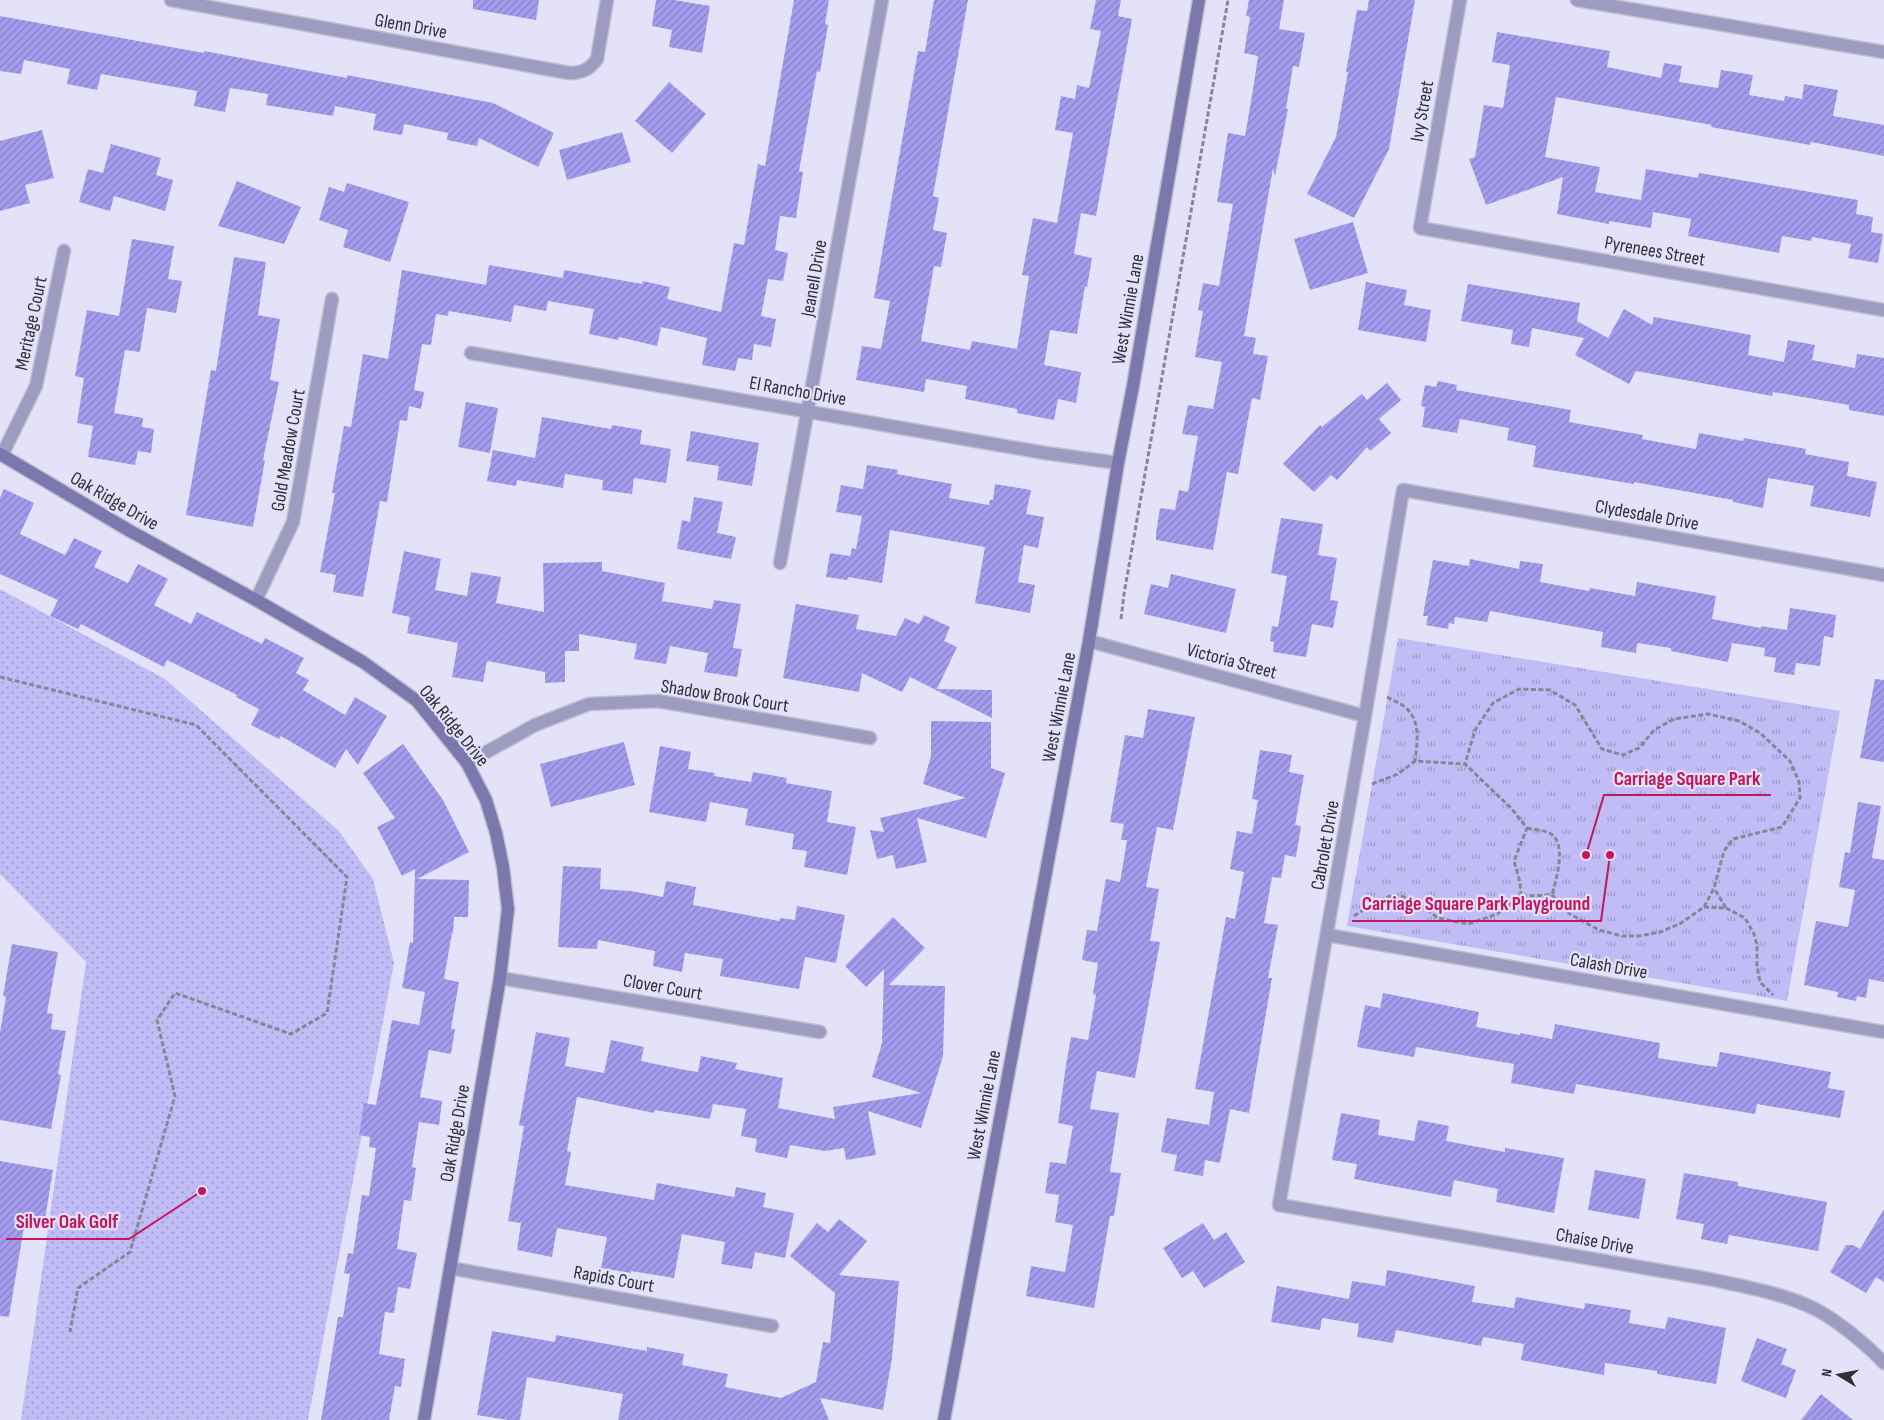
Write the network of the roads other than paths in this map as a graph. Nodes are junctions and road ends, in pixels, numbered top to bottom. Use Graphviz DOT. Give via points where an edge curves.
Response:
graph roads {
  1 [pos="171,0"];
  2 [pos="607,0"];
  3 [pos="882,0"];
  4 [pos="1199,0"];
  5 [pos="1460,0"];
  6 [pos="1577,0"];
  7 [pos="1884,52"];
  8 [pos="1420,228"];
  9 [pos="64,251"];
  10 [pos="332,299"];
  11 [pos="1884,310"];
  12 [pos="471,353"];
  13 [pos="809,411"];
  14 [pos="1,455"];
  15 [pos="1118,463"];
  16 [pos="1403,490"];
  17 [pos="780,563"];
  18 [pos="1884,575"];
  19 [pos="256,600"];
  20 [pos="1089,641"];
  21 [pos="1365,716"];
  22 [pos="870,738"];
  23 [pos="467,763"];
  24 [pos="1327,935"];
  25 [pos="500,978"];
  26 [pos="820,1032"];
  27 [pos="1884,1032"];
  28 [pos="1279,1206"];
  29 [pos="450,1268"];
  30 [pos="772,1326"];
  31 [pos="1884,1363"];
  32 [pos="424,1420"];
  33 [pos="944,1420"];
  1 -- 2 [label="street, Glenn Drive" via="569,73 586,70 597,59"];
  3 -- 13 [label="street, Jeanell Drive"];
  4 -- 15 [label="street, West Winnie Lane"];
  5 -- 8 [label="street, Ivy Street"];
  6 -- 7 [label="street"];
  8 -- 11 [label="street, Pyrenees Street"];
  9 -- 14 [label="street, Meritage Court" via="36,386"];
  10 -- 19 [label="street, Gold Meadow Court" via="293,522"];
  12 -- 13 [label="street, El Rancho Drive"];
  13 -- 15 [label="street, El Rancho Drive"];
  13 -- 17 [label="street, Jeanell Drive"];
  14 -- 19 [label="street, Oak Ridge Drive"];
  15 -- 20 [label="street, West Winnie Lane"];
  16 -- 18 [label="street, Clydesdale Drive"];
  16 -- 21 [label="street, Cabrolet Drive"];
  19 -- 23 [label="street, Oak Ridge Drive" via="364,662 417,701"];
  20 -- 21 [label="street, Victoria Street"];
  20 -- 33 [label="street, West Winnie Lane"];
  21 -- 24 [label="street, Cabrolet Drive"];
  22 -- 23 [label="street, Shadow Brook Court" via="658,701 589,704 536,726"];
  23 -- 25 [label="street, Oak Ridge Drive" via="486,800 503,868 508,909"];
  24 -- 27 [label="street, Calash Drive"];
  24 -- 28 [label="street, Cabrolet Drive"];
  25 -- 26 [label="street, Clover Court"];
  25 -- 29 [label="street, Oak Ridge Drive"];
  28 -- 31 [label="street, Chaise Drive" via="1709,1279 1776,1295 1817,1310 1856,1337"];
  29 -- 30 [label="street, Rapids Court"];
  29 -- 32 [label="street, Oak Ridge Drive"];
}
